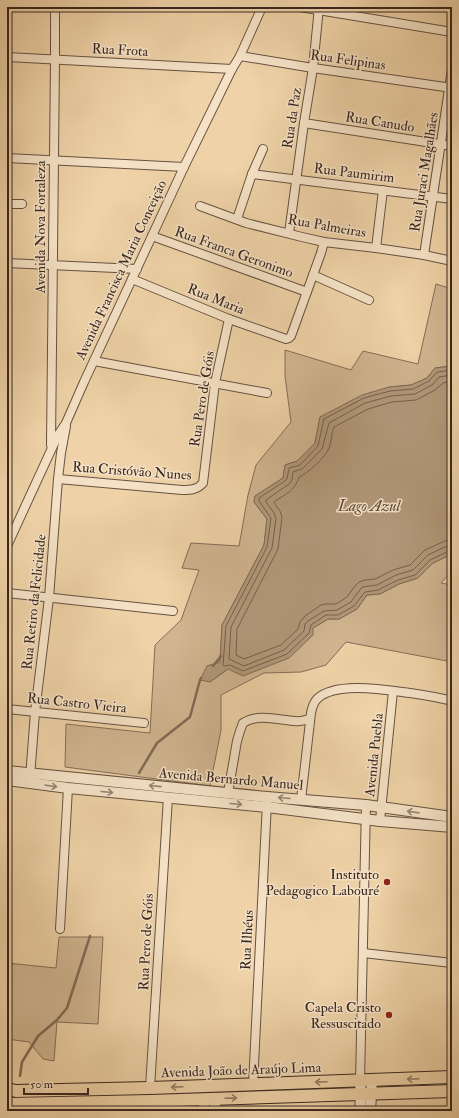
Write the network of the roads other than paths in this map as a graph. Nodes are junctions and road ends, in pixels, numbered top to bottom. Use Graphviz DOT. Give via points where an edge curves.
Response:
graph roads {
  1 [pos="55,7"];
  2 [pos="262,7"];
  3 [pos="300,7"];
  4 [pos="319,9"];
  5 [pos="452,32"];
  6 [pos="240,56"];
  7 [pos="7,57"];
  8 [pos="55,60"];
  9 [pos="314,68"];
  10 [pos="232,69"];
  11 [pos="452,69"];
  12 [pos="451,88"];
  13 [pos="304,123"];
  14 [pos="441,145"];
  15 [pos="452,146"];
  16 [pos="263,149"];
  17 [pos="7,158"];
  18 [pos="54,161"];
  19 [pos="184,167"];
  20 [pos="252,174"];
  21 [pos="296,179"];
  22 [pos="383,190"];
  23 [pos="433,196"];
  24 [pos="452,199"];
  25 [pos="7,204"];
  26 [pos="22,204"];
  27 [pos="200,206"];
  28 [pos="237,219"];
  29 [pos="289,233"];
  30 [pos="152,236"];
  31 [pos="324,242"];
  32 [pos="376,248"];
  33 [pos="424,255"];
  34 [pos="452,261"];
  35 [pos="7,262"];
  36 [pos="54,265"];
  37 [pos="137,269"];
  38 [pos="313,275"];
  39 [pos="132,279"];
  40 [pos="307,292"];
  41 [pos="368,300"];
  42 [pos="229,319"];
  43 [pos="94,361"];
  44 [pos="215,384"];
  45 [pos="267,393"];
  46 [pos="66,423"];
  47 [pos="51,448"];
  48 [pos="58,479"];
  49 [pos="203,483"];
  50 [pos="7,546"];
  51 [pos="7,593"];
  52 [pos="49,598"];
  53 [pos="173,611"];
  54 [pos="393,691"];
  55 [pos="452,701"];
  56 [pos="7,709"];
  57 [pos="36,712"];
  58 [pos="310,719"];
  59 [pos="144,723"];
  60 [pos="7,771"];
  61 [pos="30,778"];
  62 [pos="7,780"];
  63 [pos="68,788"];
  64 [pos="228,793"];
  65 [pos="168,797"];
  66 [pos="301,800"];
  67 [pos="267,802"];
  68 [pos="366,805"];
  69 [pos="381,807"];
  70 [pos="452,817"];
  71 [pos="366,819"];
  72 [pos="380,821"];
  73 [pos="452,827"];
  74 [pos="60,929"];
  75 [pos="363,953"];
  76 [pos="452,963"];
  77 [pos="452,1077"];
  78 [pos="372,1080"];
  79 [pos="360,1081"];
  80 [pos="253,1085"];
  81 [pos="150,1088"];
  82 [pos="7,1089"];
  83 [pos="452,1091"];
  84 [pos="367,1094"];
  85 [pos="7,1104"];
  86 [pos="210,1105"];
  87 [pos="360,1111"];
  88 [pos="370,1111"];
  1 -- 8 [label="street, Avenida Nova Fortaleza"];
  2 -- 6 [label="street, Avenida Francisca Maria Conceição"];
  3 -- 4 [label="street"];
  4 -- 5 [label="street"];
  4 -- 9 [label="street, Rua da Paz"];
  6 -- 9 [label="street, Rua Felipinas"];
  6 -- 10 [label="street, Avenida Francisca Maria Conceição"];
  7 -- 8 [label="street, Rua Frota"];
  8 -- 10 [label="street, Rua Frota"];
  8 -- 18 [label="street, Avenida Nova Fortaleza"];
  9 -- 12 [label="street, Rua Felipinas"];
  9 -- 13 [label="street, Rua da Paz"];
  10 -- 19 [label="street, Avenida Francisca Maria Conceição"];
  11 -- 12 [label="street, Rua Juraci Magalhães"];
  12 -- 14 [label="street, Rua Juraci Magalhães"];
  13 -- 14 [label="street, Rua Canudo"];
  13 -- 21 [label="street, Rua da Paz"];
  14 -- 15 [label="street, Rua Canudo"];
  14 -- 23 [label="street, Rua Juraci Magalhães"];
  16 -- 20 [label="street"];
  17 -- 18 [label="street"];
  18 -- 19 [label="street"];
  18 -- 36 [label="street, Avenida Nova Fortaleza"];
  19 -- 30 [label="street, Avenida Francisca Maria Conceição"];
  20 -- 21 [label="street, Rua Paumirim"];
  20 -- 28 [label="street"];
  21 -- 22 [label="street, Rua Paumirim"];
  21 -- 29 [label="street, Rua da Paz"];
  22 -- 23 [label="street, Rua Paumirim"];
  22 -- 32 [label="street"];
  23 -- 24 [label="street, Rua Paumirim"];
  23 -- 33 [label="street, Rua Juraci Magalhães"];
  25 -- 26 [label="street"];
  27 -- 28 [label="street, Rua Palmeiras"];
  28 -- 29 [label="street, Rua Palmeiras"];
  29 -- 31 [label="street, Rua Palmeiras"];
  30 -- 37 [label="street, Avenida Francisca Maria Conceição"];
  30 -- 40 [label="street, Rua Franca Geronimo"];
  31 -- 32 [label="street, Rua Palmeiras"];
  31 -- 38 [label="street"];
  32 -- 33 [label="street, Rua Palmeiras"];
  33 -- 34 [label="street, Rua Palmeiras"];
  35 -- 36 [label="street"];
  36 -- 37 [label="street"];
  36 -- 47 [label="street, Avenida Nova Fortaleza"];
  37 -- 39 [label="street, Avenida Francisca Maria Conceição"];
  38 -- 40 [label="street"];
  38 -- 41 [label="street"];
  39 -- 42 [label="street, Rua Maria"];
  39 -- 43 [label="street, Avenida Francisca Maria Conceição"];
  40 -- 42 [label="street, Rua Maria" via="289,338"];
  42 -- 44 [label="street, Rua Pero de Góis"];
  43 -- 44 [label="street"];
  43 -- 46 [label="street, Avenida Francisca Maria Conceição"];
  44 -- 45 [label="street"];
  44 -- 49 [label="street, Rua Pero de Góis"];
  46 -- 47 [label="street, Avenida Francisca Maria Conceição"];
  46 -- 48 [label="street, Rua Retiro da Felicidade"];
  47 -- 50 [label="street, Avenida Francisca Maria Conceição"];
  48 -- 49 [label="street, Rua Cristóvão Nunes" via="182,490 197,488"];
  48 -- 52 [label="street, Rua Retiro da Felicidade"];
  51 -- 52 [label="street"];
  52 -- 53 [label="street"];
  52 -- 57 [label="street, Rua Retiro da Felicidade"];
  54 -- 55 [label="street"];
  54 -- 58 [label="street" via="363,688 334,690 317,699 312,706"];
  54 -- 69 [label="street, Avenida Puebla"];
  56 -- 57 [label="street, Rua Castro Vieira"];
  57 -- 59 [label="street, Rua Castro Vieira"];
  57 -- 61 [label="street, Rua Retiro da Felicidade"];
  58 -- 64 [label="street" via="297,722 262,718 243,723 237,741"];
  58 -- 66 [label="street"];
  60 -- 61 [label="street, Avenida Bernardo Manuel"];
  61 -- 62 [label="street, Avenida Bernardo Manuel"];
  61 -- 63 [label="street, Avenida Bernardo Manuel, one-way"];
  64 -- 61 [label="street, Avenida Bernardo Manuel, one-way"];
  63 -- 65 [label="street, Avenida Bernardo Manuel, one-way"];
  63 -- 74 [label="street"];
  64 -- 67 [label="street, Avenida Bernardo Manuel"];
  65 -- 67 [label="street, Avenida Bernardo Manuel, one-way"];
  65 -- 81 [label="street, Rua Pero de Góis"];
  66 -- 67 [label="street, Avenida Bernardo Manuel, one-way"];
  66 -- 68 [label="street, Avenida Bernardo Manuel"];
  67 -- 71 [label="street, Avenida Bernardo Manuel"];
  67 -- 80 [label="street, Rua Ilhéus"];
  68 -- 69 [label="street, Avenida Bernardo Manuel"];
  68 -- 71 [label="street, Avenida Puebla"];
  70 -- 69 [label="street, Avenida Bernardo Manuel, one-way"];
  69 -- 72 [label="street, Avenida Puebla"];
  71 -- 72 [label="street, Avenida Bernardo Manuel"];
  71 -- 75 [label="street, Avenida Puebla"];
  72 -- 73 [label="street, Avenida Bernardo Manuel"];
  75 -- 76 [label="street"];
  75 -- 79 [label="street, Avenida Puebla"];
  77 -- 78 [label="main road, Avenida João de Araújo Lima, one-way"];
  78 -- 79 [label="main road, Avenida João de Araújo Lima"];
  78 -- 84 [label="street"];
  79 -- 80 [label="main road, Avenida João de Araújo Lima, one-way"];
  79 -- 84 [label="street"];
  80 -- 81 [label="main road, Avenida João de Araújo Lima, one-way"];
  81 -- 82 [label="main road, Avenida João de Araújo Lima" via="16,1091"];
  83 -- 84 [label="main road, Avenida João de Araújo Lima"];
  86 -- 84 [label="main road, Avenida João de Araújo Lima, one-way"];
  84 -- 87 [label="street"];
  84 -- 88 [label="street"];
  85 -- 86 [label="main road, Avenida João de Araújo Lima"];
}
